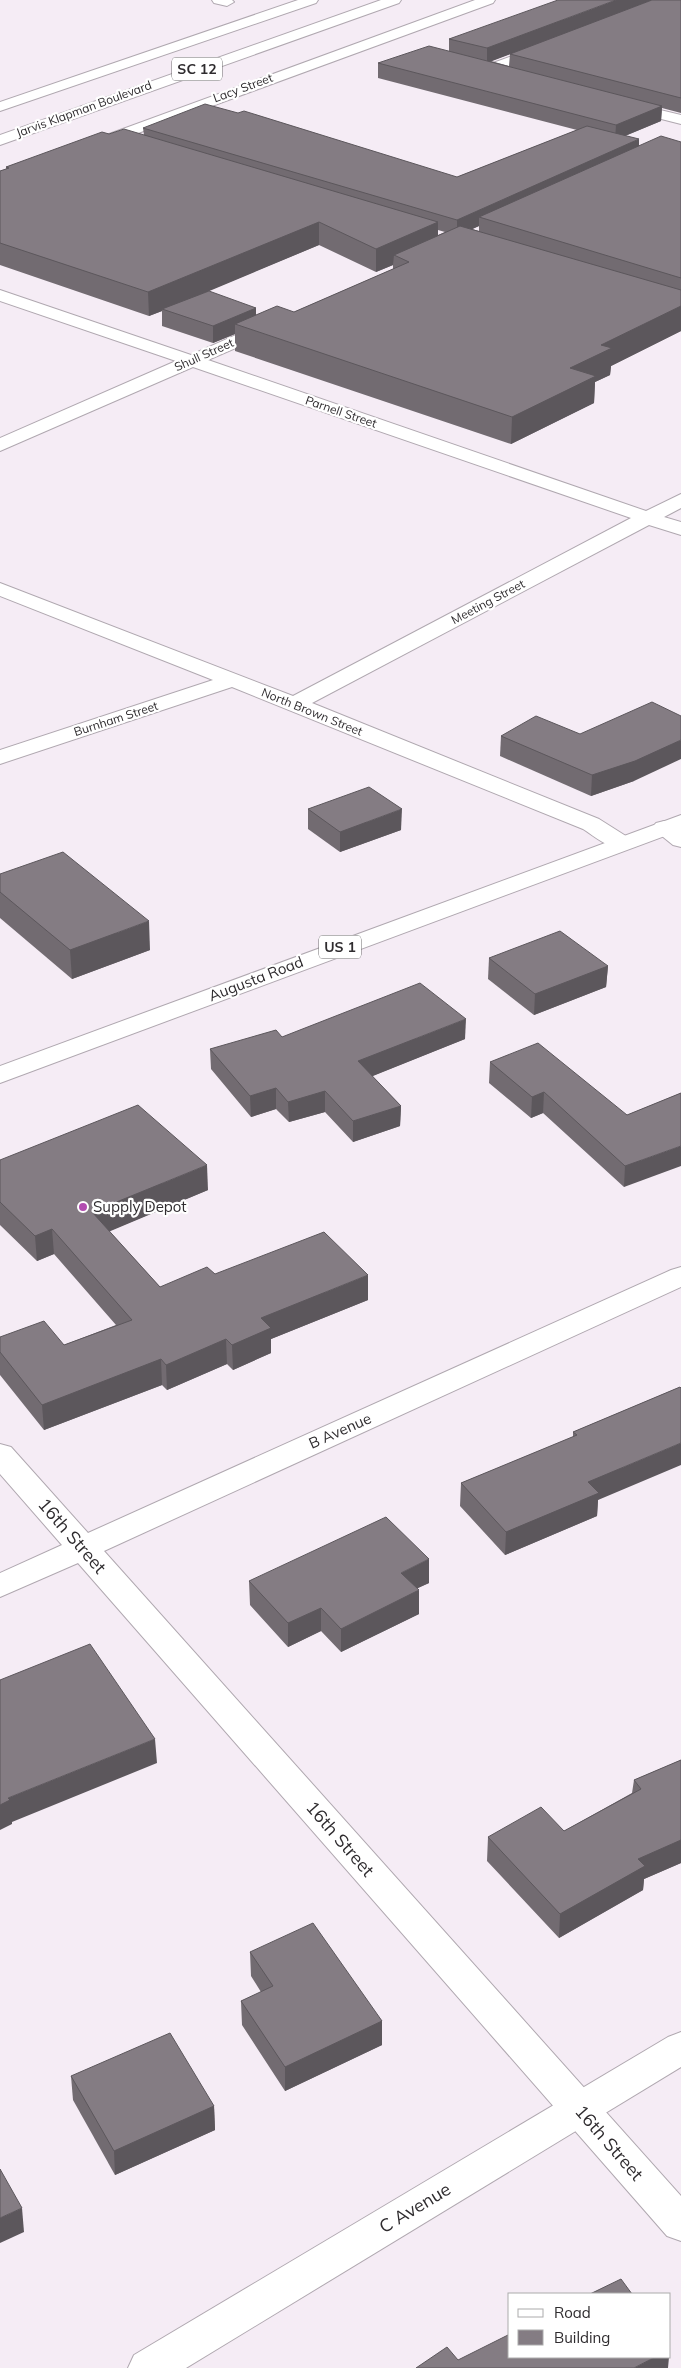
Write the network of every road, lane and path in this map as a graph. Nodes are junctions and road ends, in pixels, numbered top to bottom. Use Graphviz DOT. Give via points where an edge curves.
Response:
graph roads {
  1 [pos="311,0"];
  2 [pos="394,0"];
  3 [pos="488,0"];
  4 [pos="376,40"];
  5 [pos="560,42"];
  6 [pos="404,48"];
  7 [pos="513,77"];
  8 [pos="613,103"];
  9 [pos="0,107"];
  10 [pos="681,120"];
  11 [pos="110,138"];
  12 [pos="0,140"];
  13 [pos="137,146"];
  14 [pos="83,148"];
  15 [pos="0,295"];
  16 [pos="282,321"];
  17 [pos="192,361"];
  18 [pos="0,445"];
  19 [pos="681,500"];
  20 [pos="647,518"];
  21 [pos="681,529"];
  22 [pos="0,589"];
  23 [pos="232,680"];
  24 [pos="294,704"];
  25 [pos="0,756"];
  26 [pos="675,830"];
  27 [pos="621,843"];
  28 [pos="0,1074"];
  29 [pos="681,1276"];
  30 [pos="0,1454"];
  31 [pos="83,1548"];
  32 [pos="0,1586"];
  33 [pos="681,2048"];
  34 [pos="580,2110"];
  35 [pos="681,2224"];
  36 [pos="149,2368"];
  1 -- 9 [label="main road, Jarvis Klapman Boulevard / SC 12"];
  2 -- 12 [label="main road, Jarvis Klapman Boulevard / SC 12"];
  3 -- 4 [label="main road, Lacy Street"];
  4 -- 6 [label="main road"];
  4 -- 11 [label="main road, Lacy Street"];
  5 -- 7 [label="main road" via="482,68"];
  8 -- 10 [label="main road"];
  11 -- 13 [label="main road"];
  11 -- 14 [label="main road, Lacy Street"];
  15 -- 17 [label="main road, Parnell Street"];
  16 -- 17 [label="main road, Shull Street"];
  17 -- 18 [label="main road, Shull Street"];
  17 -- 20 [label="main road, Parnell Street"];
  19 -- 20 [label="main road, Meeting Street"];
  20 -- 21 [label="main road, Parnell Street"];
  20 -- 24 [label="main road, Meeting Street"];
  22 -- 23 [label="main road, North Brown Street"];
  23 -- 24 [label="main road, North Brown Street"];
  23 -- 25 [label="main road, Burnham Street"];
  24 -- 27 [label="main road, North Brown Street" via="591,824"];
  26 -- 27 [label="main road, Augusta Road / US 1"];
  27 -- 28 [label="main road, Augusta Road / US 1"];
  29 -- 31 [label="main road, B Avenue"];
  30 -- 31 [label="main road, 16th Street"];
  31 -- 32 [label="main road, B Avenue"];
  31 -- 34 [label="main road, 16th Street"];
  33 -- 34 [label="main road, C Avenue"];
  34 -- 35 [label="main road, 16th Street"];
  34 -- 36 [label="main road, C Avenue"];
}
